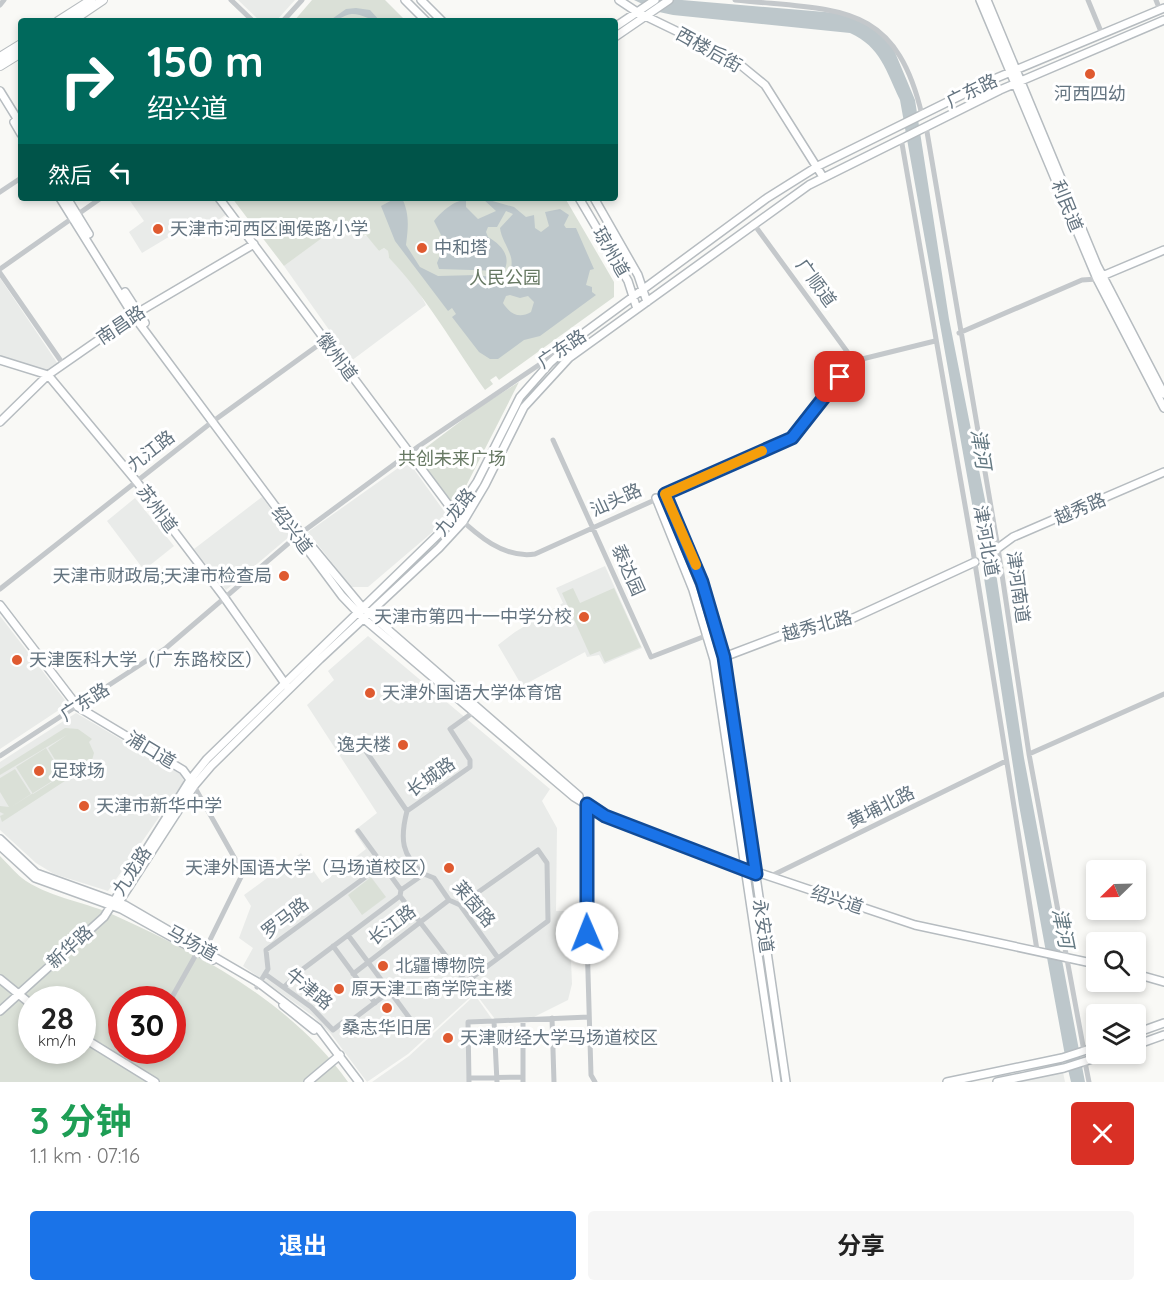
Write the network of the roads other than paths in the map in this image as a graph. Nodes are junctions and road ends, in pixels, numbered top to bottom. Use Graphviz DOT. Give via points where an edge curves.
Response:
graph roads {
  1 [pos="4,0"];
  2 [pos="91,0"];
  3 [pos="103,0"];
  4 [pos="231,0"];
  5 [pos="302,0"];
  6 [pos="405,0"];
  7 [pos="421,0"];
  8 [pos="619,0"];
  9 [pos="655,0"];
  10 [pos="669,0"];
  11 [pos="735,0"];
  12 [pos="980,0"];
  13 [pos="987,0"];
  14 [pos="1088,0"];
  15 [pos="1156,0"];
  16 [pos="0,5"];
  17 [pos="1162,9"];
  18 [pos="643,13"];
  19 [pos="63,18"];
  20 [pos="84,18"];
  21 [pos="250,18"];
  22 [pos="286,18"];
  23 [pos="423,18"];
  24 [pos="439,18"];
  25 [pos="1164,20"];
  26 [pos="618,26"];
  27 [pos="618,34"];
  28 [pos="1102,34"];
  29 [pos="18,46"];
  30 [pos="18,55"];
  31 [pos="0,57"];
  32 [pos="0,66"];
  33 [pos="1014,71"];
  34 [pos="1019,82"];
  35 [pos="0,91"];
  36 [pos="0,100"];
  37 [pos="922,115"];
  38 [pos="18,120"];
  39 [pos="926,126"];
  40 [pos="18,129"];
  41 [pos="901,138"];
  42 [pos="818,166"];
  43 [pos="823,177"];
  44 [pos="18,180"];
  45 [pos="0,192"];
  46 [pos="62,201"];
  47 [pos="68,201"];
  48 [pos="97,201"];
  49 [pos="221,201"];
  50 [pos="581,201"];
  51 [pos="596,201"];
  52 [pos="75,216"];
  53 [pos="753,223"];
  54 [pos="254,244"];
  55 [pos="1164,250"];
  56 [pos="0,271"];
  57 [pos="1100,278"];
  58 [pos="644,290"];
  59 [pos="635,297"];
  60 [pos="647,302"];
  61 [pos="637,309"];
  62 [pos="135,314"];
  63 [pos="959,333"];
  64 [pos="577,338"];
  65 [pos="324,341"];
  66 [pos="935,341"];
  67 [pos="579,350"];
  68 [pos="0,360"];
  69 [pos="854,361"];
  70 [pos="63,364"];
  71 [pos="48,375"];
  72 [pos="1164,394"];
  73 [pos="1164,408"];
  74 [pos="214,421"];
  75 [pos="0,422"];
  76 [pos="553,440"];
  77 [pos="408,454"];
  78 [pos="1164,472"];
  79 [pos="136,482"];
  80 [pos="665,494"];
  81 [pos="656,498"];
  82 [pos="456,515"];
  83 [pos="463,522"];
  84 [pos="592,528"];
  85 [pos="299,535"];
  86 [pos="995,548"];
  87 [pos="975,562"];
  88 [pos="0,589"];
  89 [pos="224,597"];
  90 [pos="0,606"];
  91 [pos="359,609"];
  92 [pos="366,615"];
  93 [pos="708,635"];
  94 [pos="724,657"];
  95 [pos="286,686"];
  96 [pos="1164,694"];
  97 [pos="78,707"];
  98 [pos="475,711"];
  99 [pos="359,741"];
  100 [pos="1029,754"];
  101 [pos="0,756"];
  102 [pos="1006,761"];
  103 [pos="192,783"];
  104 [pos="587,804"];
  105 [pos="407,811"];
  106 [pos="358,831"];
  107 [pos="0,839"];
  108 [pos="0,846"];
  109 [pos="382,865"];
  110 [pos="745,870"];
  111 [pos="424,874"];
  112 [pos="756,874"];
  113 [pos="768,878"];
  114 [pos="122,893"];
  115 [pos="401,893"];
  116 [pos="101,899"];
  117 [pos="449,900"];
  118 [pos="114,902"];
  119 [pos="460,905"];
  120 [pos="421,922"];
  121 [pos="348,936"];
  122 [pos="333,946"];
  123 [pos="1040,950"];
  124 [pos="202,952"];
  125 [pos="1068,957"];
  126 [pos="498,958"];
  127 [pos="368,962"];
  128 [pos="1086,962"];
  129 [pos="265,974"];
  130 [pos="353,974"];
  131 [pos="1146,977"];
  132 [pos="0,980"];
  133 [pos="1164,982"];
  134 [pos="258,985"];
  135 [pos="180,986"];
  136 [pos="284,987"];
  137 [pos="390,992"];
  138 [pos="16,994"];
  139 [pos="375,1003"];
  140 [pos="0,1011"];
  141 [pos="589,1017"];
  142 [pos="552,1018"];
  143 [pos="523,1020"];
  144 [pos="494,1021"];
  145 [pos="1164,1023"];
  146 [pos="414,1024"];
  147 [pos="1146,1029"];
  148 [pos="1164,1035"];
  149 [pos="1146,1041"];
  150 [pos="96,1046"];
  151 [pos="1084,1051"];
  152 [pos="339,1056"];
  153 [pos="1085,1062"];
  154 [pos="126,1065"];
  155 [pos="469,1080"];
  156 [pos="497,1080"];
  157 [pos="523,1080"];
  158 [pos="155,1082"];
  159 [pos="308,1082"];
  160 [pos="354,1082"];
  161 [pos="359,1082"];
  162 [pos="554,1082"];
  163 [pos="595,1082"];
  164 [pos="777,1082"];
  165 [pos="786,1082"];
  166 [pos="946,1082"];
  167 [pos="997,1082"];
  168 [pos="1089,1082"];
  1 -- 16 [label="street"];
  2 -- 19 [label="main road"];
  3 -- 20 [label="main road"];
  4 -- 21 [label="street"];
  5 -- 22 [label="street"];
  6 -- 23 [label="main road"];
  7 -- 24 [label="main road"];
  8 -- 18 [label="main road, 西楼后街"];
  9 -- 18 [label="main road"];
  10 -- 18 [label="main road"];
  11 -- 37 [label="street" via="833,9 860,16 893,40 916,88"];
  12 -- 33 [label="main road, 利民道"];
  13 -- 33 [label="main road, 利民道"];
  14 -- 28 [label="street"];
  15 -- 17 [label="street"];
  17 -- 28 [label="main road, 广东路"];
  18 -- 26 [label="main road"];
  18 -- 27 [label="main road"];
  18 -- 42 [label="main road, 西楼后街" via="738,62 765,85"];
  25 -- 34 [label="main road, 广东路"];
  28 -- 33 [label="main road, 广东路"];
  29 -- 31 [label="main road"];
  30 -- 32 [label="main road"];
  33 -- 34 [label="main road, 利民道"];
  33 -- 37 [label="main road, 广东路"];
  34 -- 39 [label="main road, 广东路"];
  34 -- 57 [label="main road, 利民道"];
  35 -- 38 [label="main road"];
  36 -- 40 [label="main road"];
  37 -- 42 [label="main road, 广东路"];
  39 -- 41 [label="main road, 广东路"];
  39 -- 63 [label="street, 津河南道"];
  41 -- 43 [label="main road, 广东路"];
  41 -- 66 [label="street, 津河北道"];
  42 -- 43 [label="main road, 西楼后街"];
  42 -- 58 [label="main road, 广东路" via="767,198"];
  43 -- 53 [label="main road, 广东路"];
  44 -- 45 [label="street"];
  46 -- 52 [label="main road, 绍兴道"];
  47 -- 52 [label="main road, 绍兴道"];
  48 -- 52 [label="street"];
  49 -- 54 [label="main road, 徽州道"];
  50 -- 59 [label="main road, 琼州道"];
  51 -- 58 [label="main road, 琼州道"];
  52 -- 56 [label="street"];
  52 -- 62 [label="main road, 绍兴道"];
  53 -- 60 [label="main road, 广东路"];
  53 -- 69 [label="street, 广顺道"];
  54 -- 62 [label="main road, 南昌路"];
  54 -- 65 [label="main road, 徽州道"];
  55 -- 57 [label="main road"];
  56 -- 70 [label="street"];
  57 -- 63 [label="street" via="1082,280"];
  57 -- 72 [label="main road, 利民道"];
  57 -- 73 [label="main road, 利民道"];
  58 -- 59 [label="main road, 广东路"];
  58 -- 60 [label="main road"];
  59 -- 61 [label="main road, 琼州道"];
  59 -- 64 [label="main road, 广东路"];
  60 -- 61 [label="main road, 广东路"];
  61 -- 67 [label="main road, 广东路"];
  62 -- 70 [label="main road, 南昌路"];
  62 -- 74 [label="main road, 绍兴道"];
  63 -- 86 [label="street, 津河南道"];
  64 -- 77 [label="street, 广东路"];
  64 -- 82 [label="main road, 九龙路" via="520,397"];
  65 -- 74 [label="street, 九江路"];
  65 -- 77 [label="main road, 徽州道"];
  66 -- 69 [label="street"];
  66 -- 87 [label="street, 津河北道"];
  67 -- 83 [label="main road, 九龙路" via="524,407"];
  68 -- 71 [label="main road"];
  69 -- 80 [label="street, 汕头路" via="792,438"];
  70 -- 71 [label="main road, 南昌路"];
  71 -- 75 [label="main road, 南昌路"];
  71 -- 79 [label="main road, 苏州道"];
  74 -- 79 [label="street, 九江路"];
  74 -- 85 [label="main road, 绍兴道"];
  76 -- 84 [label="street, 泰达园"];
  77 -- 82 [label="main road, 徽州道"];
  77 -- 85 [label="street, 广东路"];
  78 -- 86 [label="main road, 越秀路"];
  79 -- 88 [label="street, 九江路"];
  79 -- 89 [label="main road, 苏州道"];
  80 -- 81 [label="street, 汕头路"];
  80 -- 94 [label="main road, 永安道" via="702,582"];
  81 -- 84 [label="street, 汕头路"];
  81 -- 93 [label="main road, 永安道"];
  82 -- 83 [label="street, 汕头路"];
  82 -- 91 [label="main road, 九龙路" via="428,547"];
  83 -- 84 [label="street, 汕头路" via="519,556 535,554"];
  83 -- 92 [label="main road, 九龙路"];
  84 -- 93 [label="street, 泰达园" via="651,657"];
  85 -- 89 [label="street, 广东路"];
  85 -- 91 [label="main road, 绍兴道"];
  86 -- 100 [label="street, 津河南道"];
  87 -- 94 [label="main road, 越秀北路" via="849,620 803,627"];
  87 -- 102 [label="street, 津河北道"];
  89 -- 95 [label="main road, 苏州道"];
  89 -- 97 [label="street, 广东路" via="166,648"];
  90 -- 97 [label="main road, 浦口道"];
  91 -- 92 [label="main road, 绍兴道"];
  91 -- 95 [label="main road, 九龙路"];
  92 -- 95 [label="main road, 九龙路"];
  92 -- 98 [label="main road, 绍兴道"];
  92 -- 104 [label="main road, 绍兴道"];
  93 -- 110 [label="main road, 永安道"];
  94 -- 112 [label="main road, 永安道"];
  95 -- 103 [label="main road, 九龙路"];
  96 -- 100 [label="street"];
  97 -- 101 [label="street, 广东路"];
  97 -- 103 [label="main road, 浦口道" via="183,770"];
  98 -- 104 [label="main road, 绍兴道"];
  98 -- 105 [label="street, 长城路" via="450,729 470,760 470,767"];
  99 -- 105 [label="street"];
  100 -- 125 [label="street, 津河南道"];
  102 -- 113 [label="street, 黄埔北路"];
  102 -- 123 [label="street, 津河北道"];
  103 -- 114 [label="main road, 九龙路"];
  103 -- 124 [label="street, 浦口道" via="243,873"];
  104 -- 110 [label="main road, 绍兴道" via="605,816"];
  104 -- 141 [label="street"];
  105 -- 111 [label="street, 长城路" via="401,833 404,850"];
  106 -- 109 [label="street"];
  107 -- 116 [label="main road, 马场道" via="36,873"];
  108 -- 116 [label="main road, 马场道" via="35,878"];
  109 -- 115 [label="street"];
  109 -- 129 [label="street, 罗马路" via="266,950"];
  110 -- 112 [label="main road, 绍兴道"];
  110 -- 164 [label="main road, 永安道"];
  111 -- 115 [label="street"];
  111 -- 117 [label="street, 莱茵路" via="434,878"];
  112 -- 113 [label="main road, 绍兴道"];
  112 -- 165 [label="main road, 永安道"];
  113 -- 123 [label="main road, 绍兴道" via="915,925"];
  114 -- 116 [label="main road"];
  114 -- 118 [label="main road, 新华路"];
  115 -- 120 [label="street"];
  115 -- 121 [label="street"];
  116 -- 118 [label="main road, 马场道"];
  117 -- 119 [label="street, 莱茵路"];
  117 -- 120 [label="street, 长江路"];
  118 -- 124 [label="main road, 马场道"];
  118 -- 138 [label="main road, 新华路" via="104,917"];
  119 -- 126 [label="street, 莱茵路"];
  119 -- 126 [label="street" via="538,850 547,863 548,921"];
  120 -- 126 [label="street" via="466,982"];
  120 -- 127 [label="street, 长江路"];
  121 -- 122 [label="street"];
  121 -- 127 [label="street"];
  122 -- 130 [label="street"];
  122 -- 136 [label="street"];
  123 -- 125 [label="main road, 绍兴道"];
  124 -- 134 [label="main road, 马场道"];
  124 -- 135 [label="street"];
  125 -- 128 [label="main road, 绍兴道"];
  125 -- 151 [label="street, 津河南道"];
  127 -- 130 [label="street, 长江路"];
  127 -- 137 [label="street"];
  129 -- 134 [label="street, 罗马路"];
  129 -- 136 [label="street, 牛津路"];
  130 -- 139 [label="street"];
  131 -- 133 [label="main road"];
  132 -- 138 [label="main road"];
  134 -- 152 [label="main road, 马场道" via="311,1027"];
  136 -- 139 [label="street, 牛津路" via="333,1030"];
  137 -- 139 [label="street"];
  137 -- 146 [label="street"];
  138 -- 140 [label="main road, 新华路"];
  141 -- 142 [label="street"];
  141 -- 163 [label="street" via="591,1075"];
  142 -- 143 [label="street"];
  142 -- 162 [label="street"];
  143 -- 144 [label="street"];
  143 -- 157 [label="street"];
  144 -- 155 [label="street" via="468,1022"];
  144 -- 156 [label="street"];
  145 -- 147 [label="main road"];
  148 -- 149 [label="main road"];
  150 -- 154 [label="main road"];
  151 -- 166 [label="main road"];
  152 -- 159 [label="main road"];
  152 -- 160 [label="main road, 马场道"];
  152 -- 161 [label="main road, 马场道"];
  153 -- 167 [label="main road"];
  153 -- 168 [label="street"];
  154 -- 158 [label="main road"];
  155 -- 156 [label="street"];
  156 -- 157 [label="street"];
}
